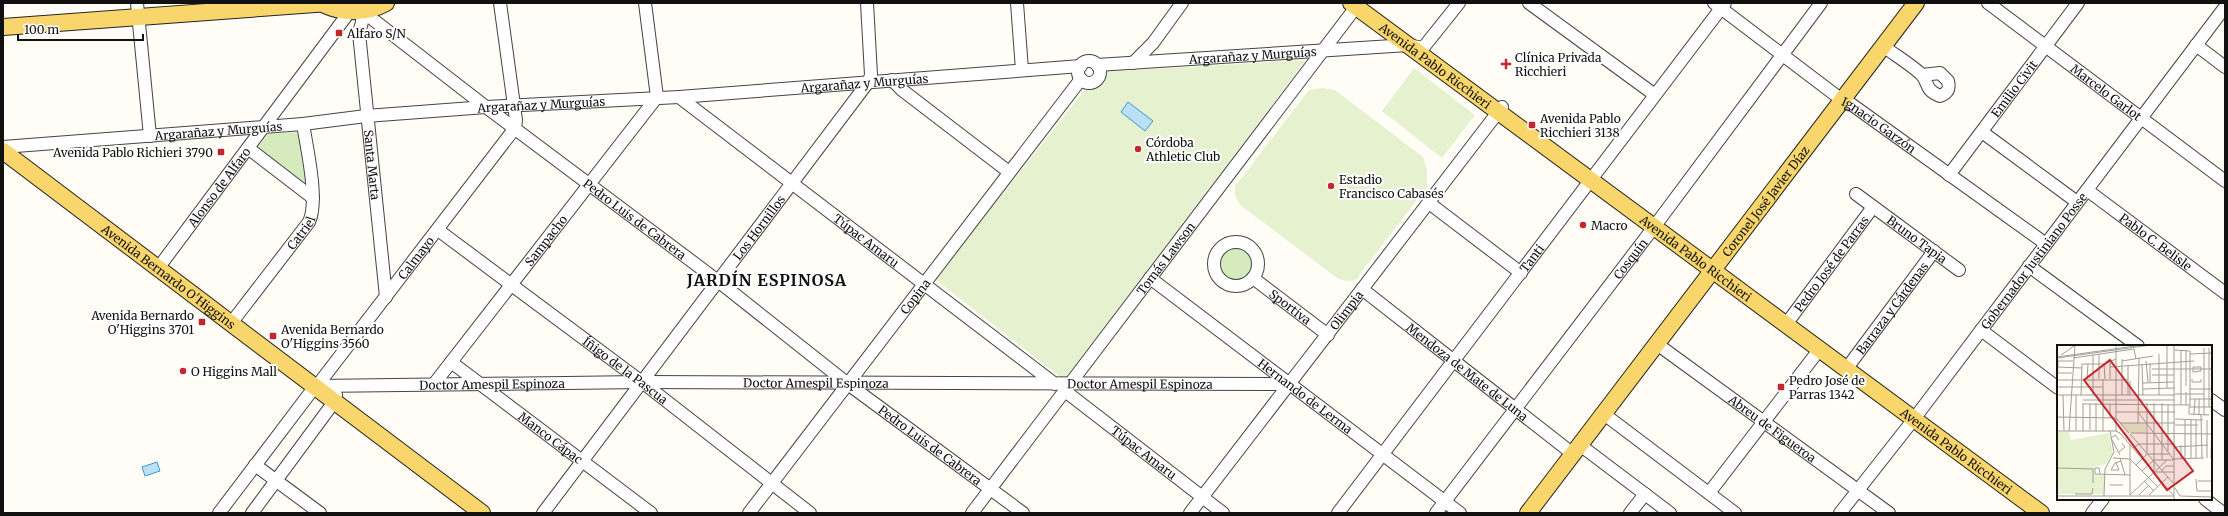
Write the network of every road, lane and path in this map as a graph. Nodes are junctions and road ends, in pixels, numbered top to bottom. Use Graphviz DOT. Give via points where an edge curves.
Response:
graph roads {
  1 [pos="386,3"];
  2 [pos="500,3"];
  3 [pos="645,3"];
  4 [pos="867,3"];
  5 [pos="1017,3"];
  6 [pos="1182,3"];
  7 [pos="1459,3"];
  8 [pos="1529,3"];
  9 [pos="1821,3"];
  10 [pos="1988,3"];
  11 [pos="2078,3"];
  12 [pos="327,4"];
  13 [pos="1357,4"];
  14 [pos="1720,5"];
  15 [pos="1910,5"];
  16 [pos="356,7"];
  17 [pos="2225,7"];
  18 [pos="138,11"];
  19 [pos="3,27"];
  20 [pos="1153,43"];
  21 [pos="2196,45"];
  22 [pos="1883,46"];
  23 [pos="2046,46"];
  24 [pos="1416,47"];
  25 [pos="1322,52"];
  26 [pos="1783,55"];
  27 [pos="1152,62"];
  28 [pos="1133,63"];
  29 [pos="1097,65"];
  30 [pos="1081,66"];
  31 [pos="2225,67"];
  32 [pos="1022,70"];
  33 [pos="1922,75"];
  34 [pos="1081,79"];
  35 [pos="892,80"];
  36 [pos="869,82"];
  37 [pos="1655,95"];
  38 [pos="679,97"];
  39 [pos="657,98"];
  40 [pos="1842,100"];
  41 [pos="486,107"];
  42 [pos="514,107"];
  43 [pos="1501,110"];
  44 [pos="366,116"];
  45 [pos="2142,118"];
  46 [pos="303,124"];
  47 [pos="264,127"];
  48 [pos="515,128"];
  49 [pos="1982,132"];
  50 [pos="150,136"];
  51 [pos="3,147"];
  52 [pos="248,148"];
  53 [pos="3,151"];
  54 [pos="3,163"];
  55 [pos="1009,172"];
  56 [pos="1949,174"];
  57 [pos="1592,178"];
  58 [pos="2225,181"];
  59 [pos="589,184"];
  60 [pos="792,184"];
  61 [pos="2087,190"];
  62 [pos="1856,194"];
  63 [pos="313,198"];
  64 [pos="2077,202"];
  65 [pos="1429,203"];
  66 [pos="1873,207"];
  67 [pos="1656,225"];
  68 [pos="438,230"];
  69 [pos="2046,244"];
  70 [pos="1934,252"];
  71 [pos="2029,266"];
  72 [pos="159,267"];
  73 [pos="1715,268"];
  74 [pos="1959,270"];
  75 [pos="1521,273"];
  76 [pos="1150,278"];
  77 [pos="1253,278"];
  78 [pos="718,281"];
  79 [pos="924,284"];
  80 [pos="510,285"];
  81 [pos="1362,289"];
  82 [pos="2225,293"];
  83 [pos="386,297"];
  84 [pos="1790,320"];
  85 [pos="232,322"];
  86 [pos="1981,330"];
  87 [pos="1328,335"];
  88 [pos="1657,344"];
  89 [pos="2137,345"];
  90 [pos="1819,350"];
  91 [pos="1454,361"];
  92 [pos="451,362"];
  93 [pos="1850,364"];
  94 [pos="642,382"];
  95 [pos="434,384"];
  96 [pos="481,384"];
  97 [pos="848,384"];
  98 [pos="1054,384"];
  99 [pos="1290,384"];
  100 [pos="342,385"];
  101 [pos="2057,387"];
  102 [pos="1068,388"];
  103 [pos="313,390"];
  104 [pos="2212,401"];
  105 [pos="334,402"];
  106 [pos="1516,408"];
  107 [pos="2225,410"];
  108 [pos="1604,414"];
  109 [pos="1916,417"];
  110 [pos="1763,423"];
  111 [pos="1576,450"];
  112 [pos="1383,454"];
  113 [pos="582,461"];
  114 [pos="255,465"];
  115 [pos="276,480"];
  116 [pos="772,484"];
  117 [pos="991,489"];
  118 [pos="1858,490"];
  119 [pos="1709,493"];
  120 [pos="1645,494"];
  121 [pos="1202,497"];
  122 [pos="2102,500"];
  123 [pos="2206,500"];
  124 [pos="1445,502"];
  125 [pos="219,513"];
  126 [pos="252,513"];
  127 [pos="320,513"];
  128 [pos="482,513"];
  129 [pos="542,513"];
  130 [pos="651,513"];
  131 [pos="749,513"];
  132 [pos="810,513"];
  133 [pos="972,513"];
  134 [pos="1022,513"];
  135 [pos="1190,513"];
  136 [pos="1223,513"];
  137 [pos="1338,513"];
  138 [pos="1436,513"];
  139 [pos="1460,513"];
  140 [pos="1528,513"];
  141 [pos="1630,513"];
  142 [pos="1670,513"];
  143 [pos="1735,513"];
  144 [pos="1840,513"];
  145 [pos="1889,513"];
  146 [pos="2041,513"];
  147 [pos="2050,513"];
  148 [pos="2092,513"];
  149 [pos="2223,513"];
  1 -- 16 [label="main road" via="376,8"];
  2 -- 42 [label="street"];
  3 -- 39 [label="street"];
  4 -- 36 [label="street" via="871,75"];
  5 -- 32 [label="street"];
  6 -- 20 [label="street"];
  7 -- 24 [label="street"];
  8 -- 37 [label="street"];
  9 -- 26 [label="street, Cosquín"];
  10 -- 23 [label="street, Marcelo Garlot"];
  11 -- 23 [label="street, Emilio Civit"];
  12 -- 16 [label="main road" via="334,9"];
  12 -- 18 [label="main road"];
  13 -- 24 [label="main road, Avenida Pablo Ricchieri"];
  13 -- 25 [label="street, Tomás Lawson"];
  14 -- 26 [label="street, Ignacio Garzón"];
  14 -- 37 [label="street, Tanti"];
  15 -- 22 [label="main road, Coronel José Javier Díaz"];
  16 -- 41 [label="street, Pedro Luis de Cabrera"];
  16 -- 44 [label="street, Santa Marta" via="353,24 359,33"];
  16 -- 47 [label="street, Alonso de Alfaro"];
  17 -- 21 [label="street, Gobernador Justiniano Posse"];
  18 -- 19 [label="main road"];
  18 -- 50 [label="street"];
  20 -- 27 [label="street"];
  20 -- 28 [label="street"];
  21 -- 31 [label="street"];
  21 -- 45 [label="street, Gobernador Justiniano Posse"];
  22 -- 33 [label="street"];
  22 -- 40 [label="main road, Coronel José Javier Díaz"];
  23 -- 45 [label="street, Marcelo Garlot"];
  23 -- 49 [label="street, Emilio Civit"];
  24 -- 25 [label="street, Argarañaz y Murguías"];
  24 -- 43 [label="main road, Avenida Pablo Ricchieri"];
  25 -- 27 [label="street, Argarañaz y Murguías"];
  25 -- 76 [label="street, Tomás Lawson"];
  26 -- 40 [label="street, Ignacio Garzón"];
  26 -- 67 [label="street, Cosquín"];
  27 -- 28 [label="street, Argarañaz y Murguías"];
  28 -- 29 [label="street, Argarañaz y Murguías"];
  29 -- 30 [label="street" via="1089,62"];
  29 -- 34 [label="street" via="1099,75 1095,81 1089,83"];
  30 -- 32 [label="street, Argarañaz y Murguías"];
  30 -- 34 [label="street" via="1078,72"];
  32 -- 35 [label="street, Argarañaz y Murguías"];
  34 -- 55 [label="street, Copina"];
  35 -- 36 [label="street, Argarañaz y Murguías"];
  35 -- 55 [label="street"];
  36 -- 38 [label="street, Argarañaz y Murguías"];
  36 -- 60 [label="street, Los Hornillos"];
  37 -- 57 [label="street, Tanti"];
  38 -- 39 [label="street, Argarañaz y Murguías"];
  38 -- 60 [label="street, Túpac Amaru"];
  39 -- 42 [label="street, Argarañaz y Murguías"];
  39 -- 59 [label="street, Sampacho"];
  40 -- 56 [label="street, Ignacio Garzón"];
  40 -- 73 [label="main road, Coronel José Javier Díaz"];
  41 -- 42 [label="street, Argarañaz y Murguías"];
  41 -- 44 [label="street, Argarañaz y Murguías"];
  41 -- 48 [label="street, Pedro Luis de Cabrera"];
  42 -- 48 [label="street"];
  43 -- 57 [label="main road, Avenida Pablo Ricchieri"];
  43 -- 65 [label="street, Olimpia"];
  44 -- 46 [label="street, Argarañaz y Murguías"];
  44 -- 83 [label="street, Santa Marta"];
  45 -- 58 [label="street, Marcelo Garlot"];
  45 -- 61 [label="street, Gobernador Justiniano Posse"];
  46 -- 47 [label="street, Argarañaz y Murguías"];
  46 -- 63 [label="street, Catriel"];
  47 -- 50 [label="street, Argarañaz y Murguías"];
  47 -- 52 [label="street, Alonso de Alfaro"];
  48 -- 59 [label="street, Pedro Luis de Cabrera"];
  48 -- 68 [label="street, Calmayo"];
  49 -- 56 [label="street, Emilio Civit"];
  49 -- 64 [label="street"];
  50 -- 51 [label="street, Argarañaz y Murguías"];
  52 -- 63 [label="street"];
  52 -- 72 [label="street, Alonso de Alfaro"];
  53 -- 72 [label="main road, Avenida Bernardo O'Higgins"];
  54 -- 103 [label="main road, Avenida Bernardo O'Higgins"];
  55 -- 79 [label="street, Copina"];
  56 -- 69 [label="street, Ignacio Garzón"];
  57 -- 67 [label="main road, Avenida Pablo Ricchieri"];
  57 -- 75 [label="street, Tanti"];
  59 -- 78 [label="street, Pedro Luis de Cabrera"];
  59 -- 80 [label="street, Sampacho"];
  60 -- 78 [label="street, Los Hornillos"];
  60 -- 79 [label="street, Túpac Amaru"];
  61 -- 64 [label="street, Gobernador Justiniano Posse"];
  61 -- 82 [label="street, Pablo C. Belisle"];
  62 -- 66 [label="street, Bruno Tapia"];
  63 -- 85 [label="street, Catriel" via="314,208 309,222"];
  64 -- 69 [label="street, Gobernador Justiniano Posse"];
  65 -- 75 [label="street"];
  65 -- 81 [label="street, Olimpia"];
  66 -- 70 [label="street, Bruno Tapia"];
  66 -- 84 [label="street, Pedro José de Parras"];
  67 -- 73 [label="main road, Avenida Pablo Ricchieri"];
  67 -- 106 [label="street, Cosquín"];
  68 -- 80 [label="street, Íñigo de la Pascua"];
  68 -- 83 [label="street, Calmayo"];
  69 -- 71 [label="street, Gobernador Justiniano Posse"];
  70 -- 74 [label="street, Bruno Tapia"];
  70 -- 93 [label="street, Barraza y Cárdenas"];
  71 -- 86 [label="street, Gobernador Justiniano Posse"];
  71 -- 89 [label="street"];
  72 -- 85 [label="main road, Avenida Bernardo O'Higgins"];
  73 -- 84 [label="main road, Avenida Pablo Ricchieri"];
  73 -- 88 [label="main road, Coronel José Javier Díaz"];
  73 -- 90 [label="main road, Avenida Pablo Ricchieri"];
  75 -- 91 [label="street, Tanti"];
  76 -- 99 [label="street, Hernando de Lerma"];
  76 -- 102 [label="street, Tomás Lawson"];
  77 -- 87 [label="street, Sportiva"];
  78 -- 94 [label="street, Los Hornillos"];
  78 -- 97 [label="street, Pedro Luis de Cabrera"];
  79 -- 97 [label="street, Copina"];
  79 -- 98 [label="street, Túpac Amaru"];
  80 -- 92 [label="street, Sampacho"];
  80 -- 94 [label="street, Íñigo de la Pascua"];
  81 -- 87 [label="street, Olimpia"];
  81 -- 91 [label="street, Mendoza de Mate de Luna"];
  83 -- 103 [label="street, Calmayo"];
  84 -- 93 [label="main road, Avenida Pablo Ricchieri"];
  85 -- 103 [label="main road, Avenida Bernardo O'Higgins"];
  86 -- 101 [label="street"];
  86 -- 109 [label="street, Gobernador Justiniano Posse"];
  87 -- 99 [label="street, Olimpia"];
  88 -- 108 [label="main road, Coronel José Javier Díaz"];
  88 -- 110 [label="street, Abreu de Figueroa"];
  90 -- 109 [label="main road, Avenida Pablo Ricchieri"];
  90 -- 110 [label="street"];
  91 -- 106 [label="street, Mendoza de Mate de Luna"];
  91 -- 112 [label="street, Tanti"];
  92 -- 95 [label="street, Sampacho"];
  92 -- 96 [label="street, Manco Cápac"];
  93 -- 109 [label="main road, Avenida Pablo Ricchieri"];
  94 -- 96 [label="street, Doctor Amespil Espinoza"];
  94 -- 97 [label="street, Doctor Amespil Espinoza"];
  94 -- 113 [label="street, Los Hornillos"];
  94 -- 116 [label="street, Íñigo de la Pascua"];
  95 -- 96 [label="street, Doctor Amespil Espinoza"];
  95 -- 100 [label="street, Doctor Amespil Espinoza"];
  96 -- 113 [label="street, Manco Cápac"];
  97 -- 98 [label="street, Doctor Amespil Espinoza"];
  97 -- 116 [label="street, Copina"];
  97 -- 117 [label="street, Pedro Luis de Cabrera"];
  98 -- 102 [label="street, Doctor Amespil Espinoza"];
  99 -- 102 [label="street, Doctor Amespil Espinoza"];
  99 -- 112 [label="street, Hernando de Lerma"];
  99 -- 121 [label="street, Olimpia"];
  100 -- 103 [label="street, Doctor Amespil Espinoza"];
  100 -- 105 [label="street"];
  102 -- 117 [label="street, Tomás Lawson"];
  102 -- 121 [label="street, Túpac Amaru"];
  103 -- 105 [label="main road, Avenida Bernardo O'Higgins"];
  103 -- 114 [label="street, Calmayo"];
  104 -- 107 [label="street"];
  105 -- 115 [label="street"];
  105 -- 128 [label="main road, Avenida Bernardo O'Higgins"];
  106 -- 111 [label="street, Mendoza de Mate de Luna"];
  106 -- 124 [label="street, Cosquín"];
  108 -- 111 [label="main road, Coronel José Javier Díaz"];
  108 -- 119 [label="street"];
  109 -- 118 [label="street, Gobernador Justiniano Posse"];
  109 -- 146 [label="main road, Avenida Pablo Ricchieri"];
  109 -- 147 [label="main road, Avenida Pablo Ricchieri"];
  110 -- 118 [label="street, Abreu de Figueroa"];
  110 -- 119 [label="street"];
  111 -- 120 [label="street, Mendoza de Mate de Luna"];
  111 -- 140 [label="main road, Coronel José Javier Díaz"];
  112 -- 124 [label="street, Hernando de Lerma"];
  112 -- 137 [label="street, Tanti"];
  113 -- 129 [label="street, Los Hornillos"];
  113 -- 130 [label="street, Manco Cápac"];
  114 -- 115 [label="street"];
  114 -- 125 [label="street, Calmayo"];
  115 -- 126 [label="street"];
  115 -- 127 [label="street"];
  116 -- 131 [label="street, Copina"];
  116 -- 132 [label="street, Íñigo de la Pascua"];
  117 -- 133 [label="street, Tomás Lawson"];
  117 -- 134 [label="street, Pedro Luis de Cabrera"];
  118 -- 144 [label="street, Gobernador Justiniano Posse"];
  118 -- 145 [label="street, Abreu de Figueroa"];
  119 -- 143 [label="street"];
  120 -- 141 [label="street"];
  120 -- 142 [label="street, Mendoza de Mate de Luna"];
  121 -- 135 [label="street, Olimpia"];
  121 -- 136 [label="street, Túpac Amaru"];
  122 -- 148 [label="street"];
  123 -- 149 [label="street"];
  124 -- 138 [label="street, Cosquín"];
  124 -- 139 [label="street, Hernando de Lerma"];
}
